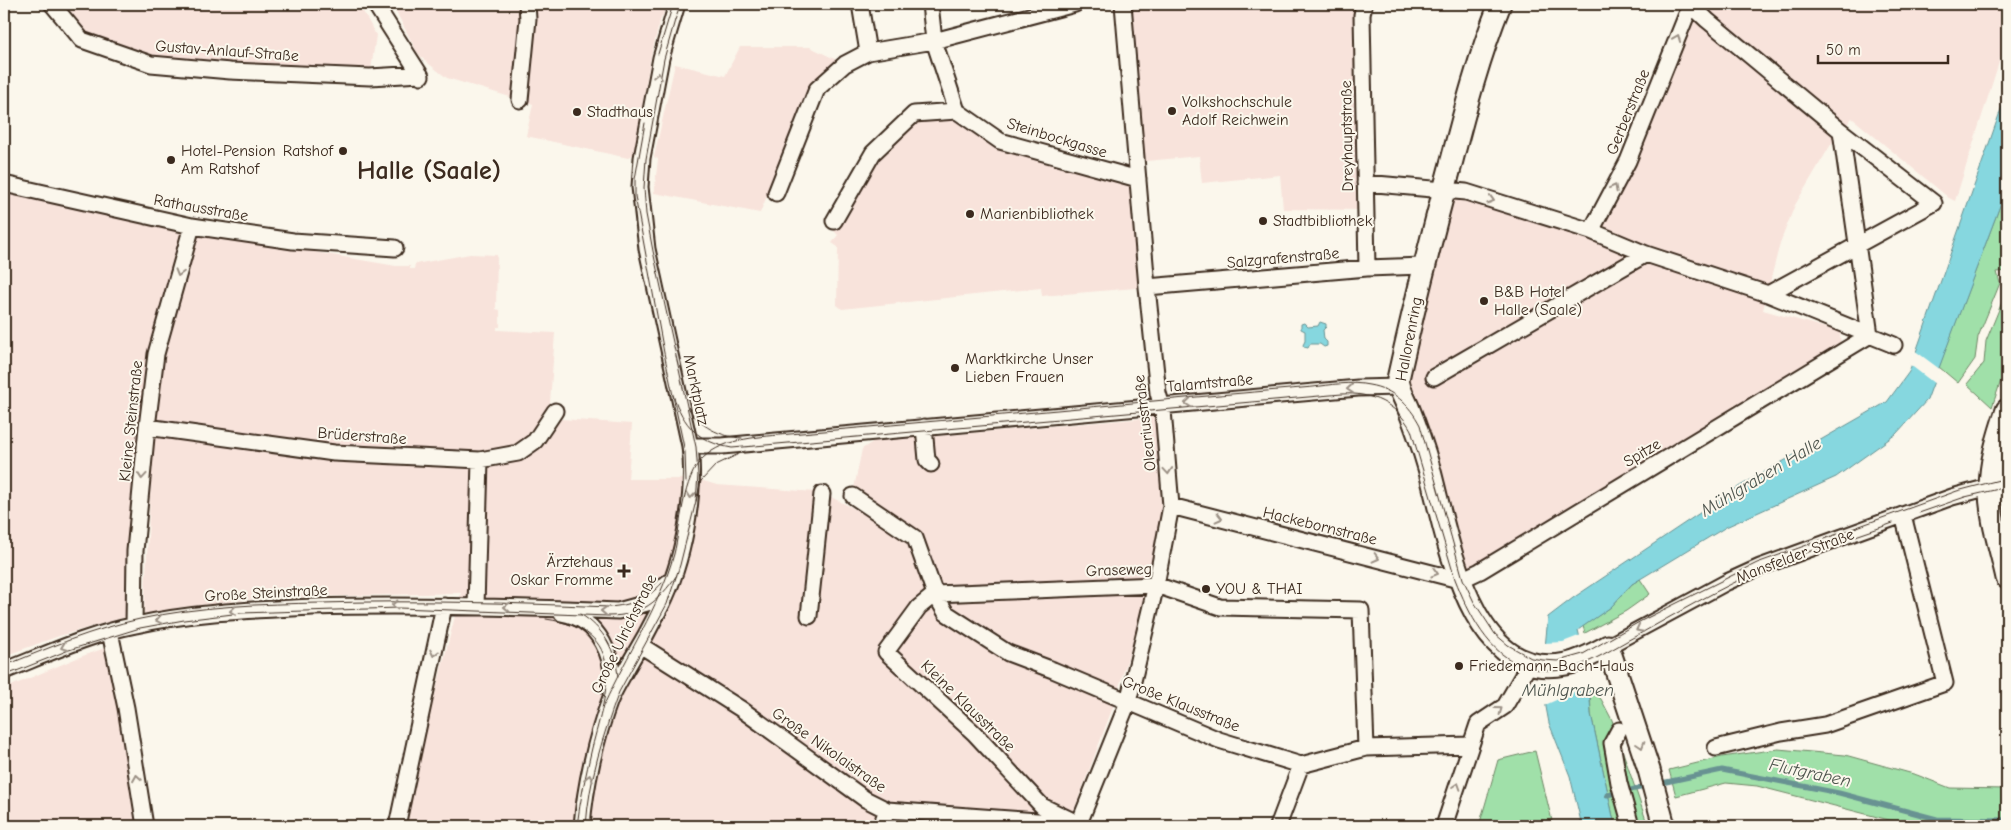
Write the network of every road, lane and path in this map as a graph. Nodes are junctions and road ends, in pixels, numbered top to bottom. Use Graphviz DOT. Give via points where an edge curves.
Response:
graph roads {
  1 [pos="52,4"];
  2 [pos="374,4"];
  3 [pos="527,4"];
  4 [pos="678,4"];
  5 [pos="860,4"];
  6 [pos="930,4"];
  7 [pos="1076,4"];
  8 [pos="1123,4"];
  9 [pos="1364,4"];
  10 [pos="1500,4"];
  11 [pos="1690,4"];
  12 [pos="934,41"];
  13 [pos="868,52"];
  14 [pos="520,100"];
  15 [pos="957,111"];
  16 [pos="1841,131"];
  17 [pos="1138,180"];
  18 [pos="1365,182"];
  19 [pos="4,184"];
  20 [pos="1444,189"];
  21 [pos="776,193"];
  22 [pos="832,224"];
  23 [pos="192,226"];
  24 [pos="1591,231"];
  25 [pos="1858,245"];
  26 [pos="395,248"];
  27 [pos="1646,254"];
  28 [pos="1423,266"];
  29 [pos="1367,268"];
  30 [pos="1147,288"];
  31 [pos="1768,294"];
  32 [pos="1870,335"];
  33 [pos="1894,345"];
  34 [pos="1434,377"];
  35 [pos="1399,387"];
  36 [pos="1161,405"];
  37 [pos="2007,410"];
  38 [pos="555,411"];
  39 [pos="924,426"];
  40 [pos="147,428"];
  41 [pos="874,432"];
  42 [pos="690,446"];
  43 [pos="480,460"];
  44 [pos="931,464"];
  45 [pos="1999,484"];
  46 [pos="822,494"];
  47 [pos="853,496"];
  48 [pos="1171,506"];
  49 [pos="1903,515"];
  50 [pos="673,574"];
  51 [pos="2007,578"];
  52 [pos="1459,579"];
  53 [pos="1156,585"];
  54 [pos="935,594"];
  55 [pos="444,606"];
  56 [pos="476,607"];
  57 [pos="538,608"];
  58 [pos="810,616"];
  59 [pos="134,625"];
  60 [pos="110,632"];
  61 [pos="640,645"];
  62 [pos="1600,650"];
  63 [pos="1536,664"];
  64 [pos="4,671"];
  65 [pos="610,699"];
  66 [pos="1128,702"];
  67 [pos="1619,730"];
  68 [pos="1470,745"];
  69 [pos="1366,748"];
  70 [pos="1716,748"];
  71 [pos="1301,764"];
  72 [pos="887,810"];
  73 [pos="145,826"];
  74 [pos="397,826"];
  75 [pos="582,826"];
  76 [pos="881,826"];
  77 [pos="1081,826"];
  78 [pos="1278,826"];
  79 [pos="1444,826"];
  80 [pos="1631,826"];
  81 [pos="1664,826"];
  1 -- 2 [label="street, Gustav-Anlauf-Straße" via="82,40 151,64 370,77 420,75"];
  3 -- 14 [label="street"];
  42 -- 4 [label="street, Marktplatz, one-way" via="648,249 640,187 642,158 661,58"];
  5 -- 13 [label="street"];
  6 -- 12 [label="street"];
  7 -- 12 [label="street"];
  8 -- 17 [label="street, Oleariusstraße"];
  9 -- 18 [label="street, Dreyhauptstraße"];
  10 -- 20 [label="street, Hallorenring" via="1470,94"];
  11 -- 16 [label="street"];
  24 -- 11 [label="street, Gerberstraße, one-way" via="1628,160"];
  12 -- 13 [label="street"];
  12 -- 15 [label="street"];
  13 -- 21 [label="street" via="846,64 817,89"];
  15 -- 17 [label="street, Steinbockgasse" via="1000,141"];
  15 -- 22 [label="street" via="914,114 873,153"];
  16 -- 25 [label="street"];
  16 -- 25 [label="street" via="1934,203"];
  17 -- 30 [label="street, Oleariusstraße"];
  18 -- 20 [label="street"];
  18 -- 29 [label="street, Dreyhauptstraße"];
  19 -- 23 [label="street, Rathausstraße"];
  20 -- 24 [label="street, one-way" via="1466,192"];
  20 -- 28 [label="street, Hallorenring"];
  23 -- 26 [label="street, Rathausstraße" via="293,241"];
  23 -- 40 [label="street, Kleine Steinstraße, one-way" via="156,354"];
  24 -- 27 [label="street"];
  25 -- 31 [label="street"];
  25 -- 32 [label="street"];
  27 -- 31 [label="street"];
  27 -- 34 [label="street"];
  28 -- 29 [label="street, Salzgrafenstraße"];
  28 -- 35 [label="street, Hallorenring" via="1398,379"];
  29 -- 30 [label="street, Salzgrafenstraße"];
  30 -- 36 [label="street, Oleariusstraße"];
  31 -- 32 [label="street"];
  32 -- 33 [label="street"];
  32 -- 52 [label="street, Spitze" via="1480,572"];
  35 -- 36 [label="street, Talamtstraße, one-way"];
  35 -- 52 [label="street, Hallorenring" via="1424,452"];
  36 -- 39 [label="street, Talamtstraße"];
  36 -- 48 [label="street, Oleariusstraße, one-way"];
  37 -- 45 [label="street" via="1993,457"];
  38 -- 43 [label="street, Brüderstraße" via="535,441 518,453"];
  39 -- 41 [label="street, Talamtstraße"];
  39 -- 44 [label="street" via="927,460"];
  40 -- 43 [label="street, Brüderstraße" via="334,453"];
  40 -- 59 [label="street, Kleine Steinstraße, one-way" via="135,551"];
  41 -- 42 [label="street, Marktplatz"];
  42 -- 50 [label="street, Große Ulrichstraße, one-way" via="693,471 691,500"];
  43 -- 56 [label="street"];
  45 -- 49 [label="street, Mansfelder Straße"];
  45 -- 51 [label="street" via="1991,505"];
  46 -- 58 [label="street"];
  47 -- 54 [label="street, Große Klausstraße" via="915,538"];
  48 -- 52 [label="street, Hackebornstraße, one-way"];
  48 -- 53 [label="street, Oleariusstraße"];
  49 -- 62 [label="street, Mansfelder Straße, one-way" via="1760,567"];
  49 -- 70 [label="street" via="1945,683 1825,725"];
  50 -- 57 [label="street, Große Steinstraße, one-way" via="647,603 628,610"];
  50 -- 61 [label="street, Große Ulrichstraße" via="662,604"];
  52 -- 63 [label="street, Hallorenring" via="1491,636 1504,650"];
  53 -- 54 [label="street, Graseweg"];
  53 -- 66 [label="street, Oleariusstraße"];
  53 -- 69 [label="street, Graseweg" via="1220,607 1361,610"];
  54 -- 66 [label="street, Große Klausstraße" via="946,612 1008,652"];
  54 -- 77 [label="street, Kleine Klausstraße" via="920,607 886,652 974,733 1042,806"];
  55 -- 56 [label="street, Große Steinstraße"];
  55 -- 59 [label="street, Große Steinstraße, one-way" via="240,610"];
  55 -- 74 [label="street, one-way"];
  57 -- 56 [label="street, Große Steinstraße, one-way"];
  57 -- 65 [label="street, Große Steinstraße" via="573,615 596,633 611,663"];
  59 -- 60 [label="street, Große Steinstraße"];
  60 -- 64 [label="street, Große Steinstraße, one-way"];
  73 -- 60 [label="street, one-way"];
  61 -- 65 [label="street, Große Ulrichstraße"];
  61 -- 72 [label="street, Große Nikolaistraße" via="734,704 866,799"];
  62 -- 63 [label="street" via="1567,664"];
  62 -- 81 [label="street, one-way" via="1649,770"];
  68 -- 63 [label="street, one-way" via="1478,724 1506,706"];
  75 -- 65 [label="street, Große Ulrichstraße, one-way" via="590,774"];
  66 -- 71 [label="street, Große Klausstraße" via="1219,740"];
  66 -- 77 [label="street, Oleariusstraße"];
  67 -- 80 [label="street" via="1612,743"];
  68 -- 69 [label="street"];
  79 -- 68 [label="street, one-way"];
  69 -- 71 [label="street"];
  71 -- 78 [label="street"];
  72 -- 76 [label="street"];
  72 -- 77 [label="street, Große Nikolaistraße"];
}
